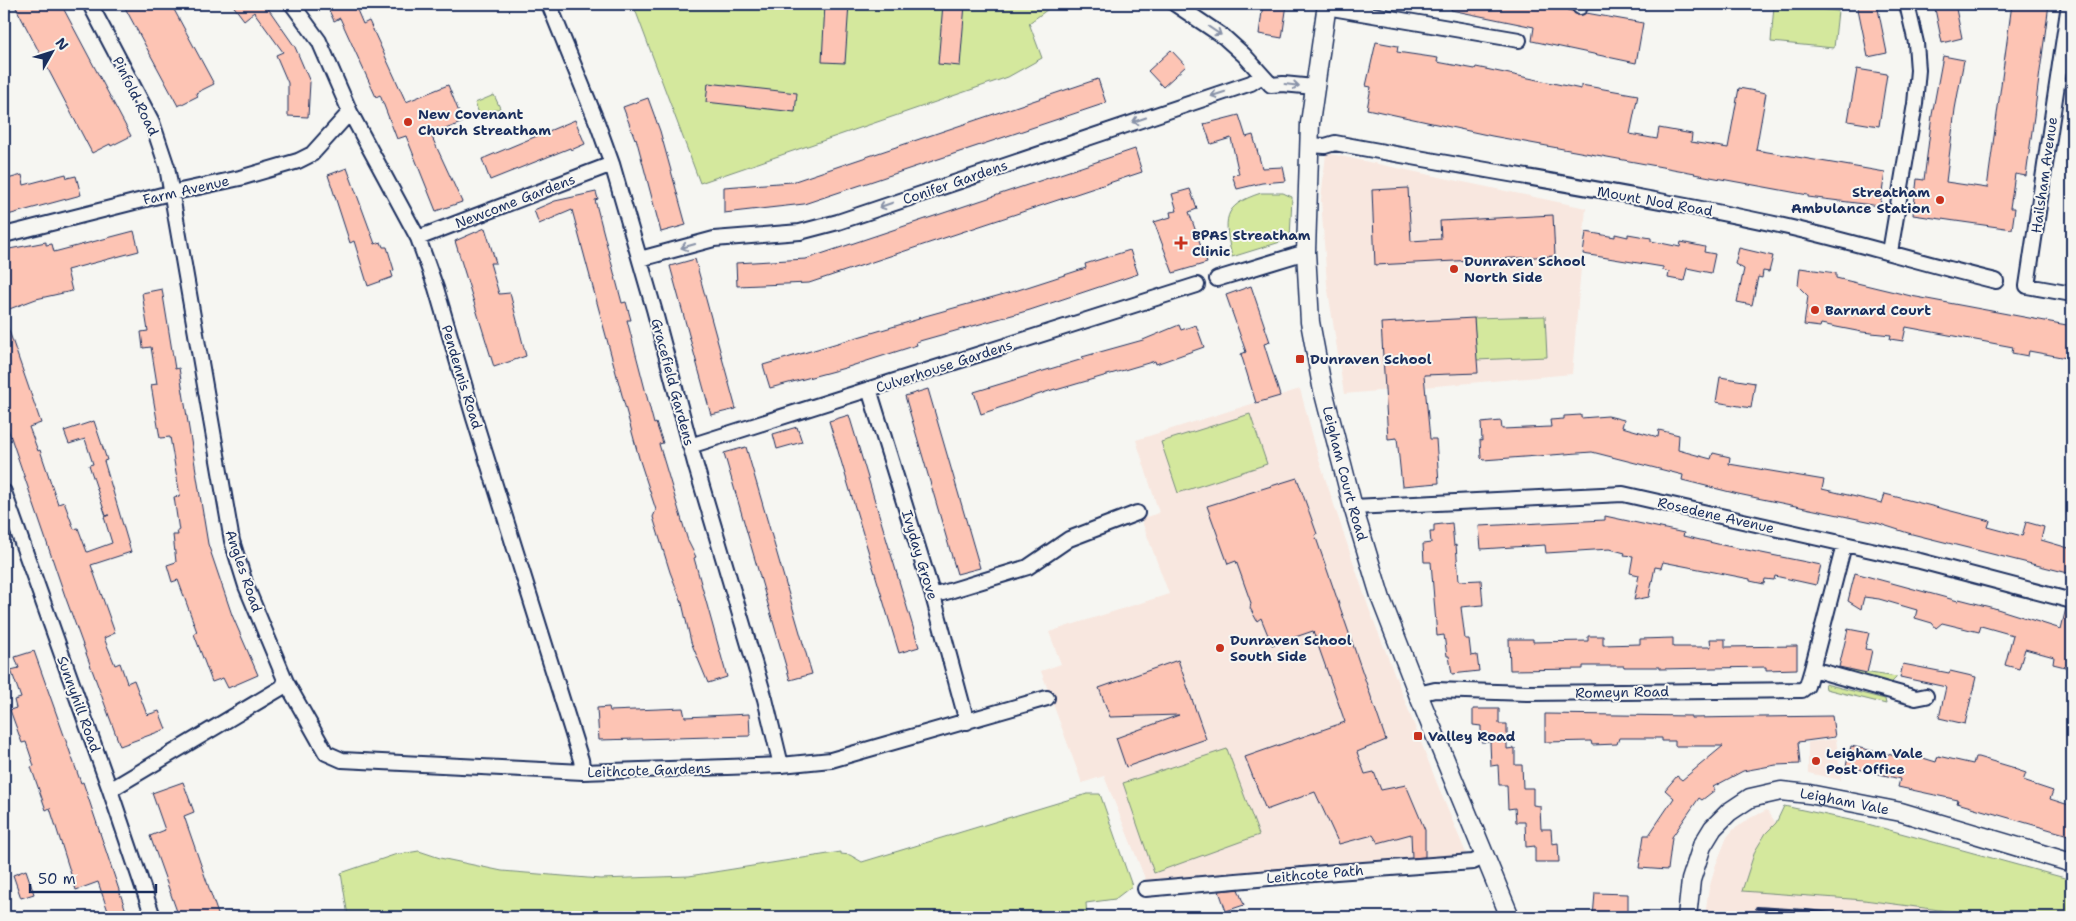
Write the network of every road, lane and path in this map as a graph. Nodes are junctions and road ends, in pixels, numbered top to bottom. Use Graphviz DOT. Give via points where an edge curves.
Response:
graph roads {
  1 [pos="90,4"];
  2 [pos="292,4"];
  3 [pos="550,4"];
  4 [pos="1175,4"];
  5 [pos="1907,4"];
  6 [pos="2069,4"];
  7 [pos="1326,5"];
  8 [pos="1519,40"];
  9 [pos="1266,81"];
  10 [pos="1314,87"];
  11 [pos="350,112"];
  12 [pos="1310,145"];
  13 [pos="612,164"];
  14 [pos="172,193"];
  15 [pos="4,235"];
  16 [pos="418,238"];
  17 [pos="1306,252"];
  18 [pos="1890,252"];
  19 [pos="640,259"];
  20 [pos="1217,279"];
  21 [pos="1996,281"];
  22 [pos="1197,285"];
  23 [pos="2072,294"];
  24 [pos="870,389"];
  25 [pos="690,446"];
  26 [pos="4,492"];
  27 [pos="1353,507"];
  28 [pos="1138,513"];
  29 [pos="1844,545"];
  30 [pos="933,596"];
  31 [pos="2072,601"];
  32 [pos="1812,669"];
  33 [pos="286,682"];
  34 [pos="1418,694"];
  35 [pos="1926,696"];
  36 [pos="1047,698"];
  37 [pos="967,722"];
  38 [pos="781,765"];
  39 [pos="583,772"];
  40 [pos="110,790"];
  41 [pos="1484,857"];
  42 [pos="2072,864"];
  43 [pos="1145,889"];
  44 [pos="153,917"];
  45 [pos="1510,917"];
  46 [pos="1687,917"];
  1 -- 14 [label="street, Pinfold Road" via="152,122"];
  2 -- 11 [label="street, Pendennis Road" via="319,41"];
  3 -- 13 [label="street, Gracefield Gardens"];
  4 -- 9 [label="street, one-way" via="1224,37"];
  5 -- 18 [label="street" via="1918,70"];
  6 -- 23 [label="street, Hailsham Avenue" via="2027,286"];
  7 -- 8 [label="street"];
  7 -- 10 [label="street, Leigham Court Road"];
  9 -- 10 [label="street, one-way"];
  9 -- 19 [label="street, Conifer Gardens, one-way" via="1251,83 838,222 800,232 714,238"];
  10 -- 12 [label="street, Leigham Court Road"];
  11 -- 14 [label="street, Farm Avenue" via="312,154 298,161"];
  11 -- 16 [label="street, Pendennis Road"];
  12 -- 17 [label="street, Leigham Court Road"];
  12 -- 18 [label="street, Mount Nod Road" via="1335,143 1727,215"];
  13 -- 16 [label="street, Newcome Gardens"];
  13 -- 19 [label="street, Gracefield Gardens"];
  14 -- 15 [label="street, Farm Avenue"];
  14 -- 33 [label="street, Angles Road" via="232,541 246,586"];
  16 -- 39 [label="street, Pendennis Road"];
  17 -- 20 [label="street"];
  17 -- 27 [label="street, Leigham Court Road" via="1310,322 1322,386"];
  18 -- 21 [label="street, Mount Nod Road"];
  19 -- 25 [label="street, Gracefield Gardens"];
  22 -- 24 [label="street, Culverhouse Gardens"];
  24 -- 25 [label="street, Culverhouse Gardens"];
  24 -- 30 [label="street, Ivyday Grove"];
  25 -- 38 [label="street, Gracefield Gardens" via="765,699"];
  26 -- 40 [label="street, Sunnyhill Road"];
  27 -- 29 [label="street, Rosedene Avenue" via="1623,494"];
  27 -- 34 [label="street, Leigham Court Road" via="1382,599"];
  28 -- 30 [label="street" via="1069,540 1028,567"];
  29 -- 31 [label="street, Rosedene Avenue" via="1920,561"];
  29 -- 32 [label="street, Romeyn Road"];
  30 -- 37 [label="street, Ivyday Grove"];
  32 -- 34 [label="street, Romeyn Road" via="1807,686 1802,690 1527,693 1435,690"];
  32 -- 35 [label="street" via="1916,698"];
  33 -- 39 [label="street, Leithcote Gardens" via="326,752 342,760"];
  33 -- 40 [label="street"];
  34 -- 41 [label="street, Leigham Court Road"];
  36 -- 37 [label="street, Leithcote Gardens"];
  37 -- 38 [label="street, Leithcote Gardens" via="831,760"];
  38 -- 39 [label="street, Leithcote Gardens"];
  40 -- 44 [label="street, Sunnyhill Road"];
  41 -- 43 [label="street, Leithcote Path" via="1473,862"];
  41 -- 45 [label="street, Leigham Court Road"];
  42 -- 46 [label="street, Leigham Vale" via="1901,812 1781,791 1750,798 1728,812 1713,828 1702,846 1691,880"];
}
